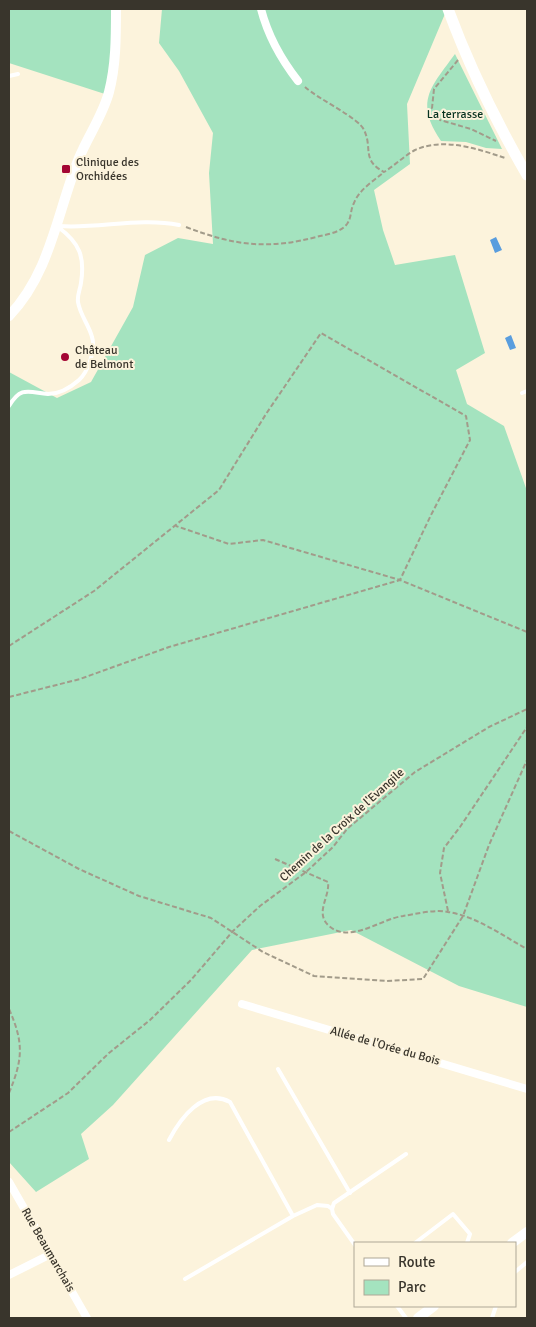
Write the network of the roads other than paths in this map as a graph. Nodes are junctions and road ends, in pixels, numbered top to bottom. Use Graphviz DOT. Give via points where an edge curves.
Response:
graph roads {
  1 [pos="116,9"];
  2 [pos="261,9"];
  3 [pos="448,9"];
  4 [pos="18,74"];
  5 [pos="9,76"];
  6 [pos="298,81"];
  7 [pos="527,175"];
  8 [pos="180,225"];
  9 [pos="56,226"];
  10 [pos="9,316"];
  11 [pos="527,391"];
  12 [pos="522,393"];
  13 [pos="9,406"];
  14 [pos="242,1004"];
  15 [pos="278,1069"];
  16 [pos="527,1089"];
  17 [pos="169,1140"];
  18 [pos="406,1154"];
  19 [pos="9,1182"];
  20 [pos="350,1193"];
  21 [pos="332,1209"];
  22 [pos="293,1216"];
  23 [pos="527,1232"];
  24 [pos="415,1242"];
  25 [pos="467,1242"];
  26 [pos="513,1242"];
  27 [pos="354,1244"];
  28 [pos="51,1254"];
  29 [pos="527,1262"];
  30 [pos="516,1271"];
  31 [pos="9,1276"];
  32 [pos="184,1279"];
  33 [pos="398,1307"];
  34 [pos="433,1307"];
  35 [pos="88,1318"];
  36 [pos="406,1318"];
  37 [pos="418,1318"];
  1 -- 9 [label="street" via="115,49 108,95 70,180"];
  2 -- 6 [label="street" via="280,58"];
  3 -- 7 [label="main road"];
  4 -- 5 [label="lane"];
  8 -- 9 [label="lane" via="159,221"];
  9 -- 10 [label="street" via="49,253 33,286"];
  9 -- 13 [label="lane" via="81,250 83,267 77,298 83,321 92,337 89,362 80,379 65,391 48,394 27,391 16,395"];
  11 -- 12 [label="lane"];
  14 -- 16 [label="street, Allée de l'Orée du Bois"];
  15 -- 20 [label="lane"];
  17 -- 22 [label="lane" via="188,1111 199,1104 218,1097 230,1102"];
  18 -- 20 [label="lane"];
  19 -- 28 [label="street, Rue Beaumarchais"];
  20 -- 21 [label="lane" via="334,1203"];
  21 -- 22 [label="lane" via="318,1205"];
  21 -- 27 [label="lane"];
  22 -- 32 [label="lane"];
  23 -- 26 [label="street"];
  24 -- 25 [label="lane" via="453,1214 470,1234"];
  28 -- 31 [label="street"];
  28 -- 35 [label="street, Rue Beaumarchais"];
  29 -- 30 [label="lane"];
  33 -- 36 [label="lane"];
  34 -- 37 [label="street"];
}
